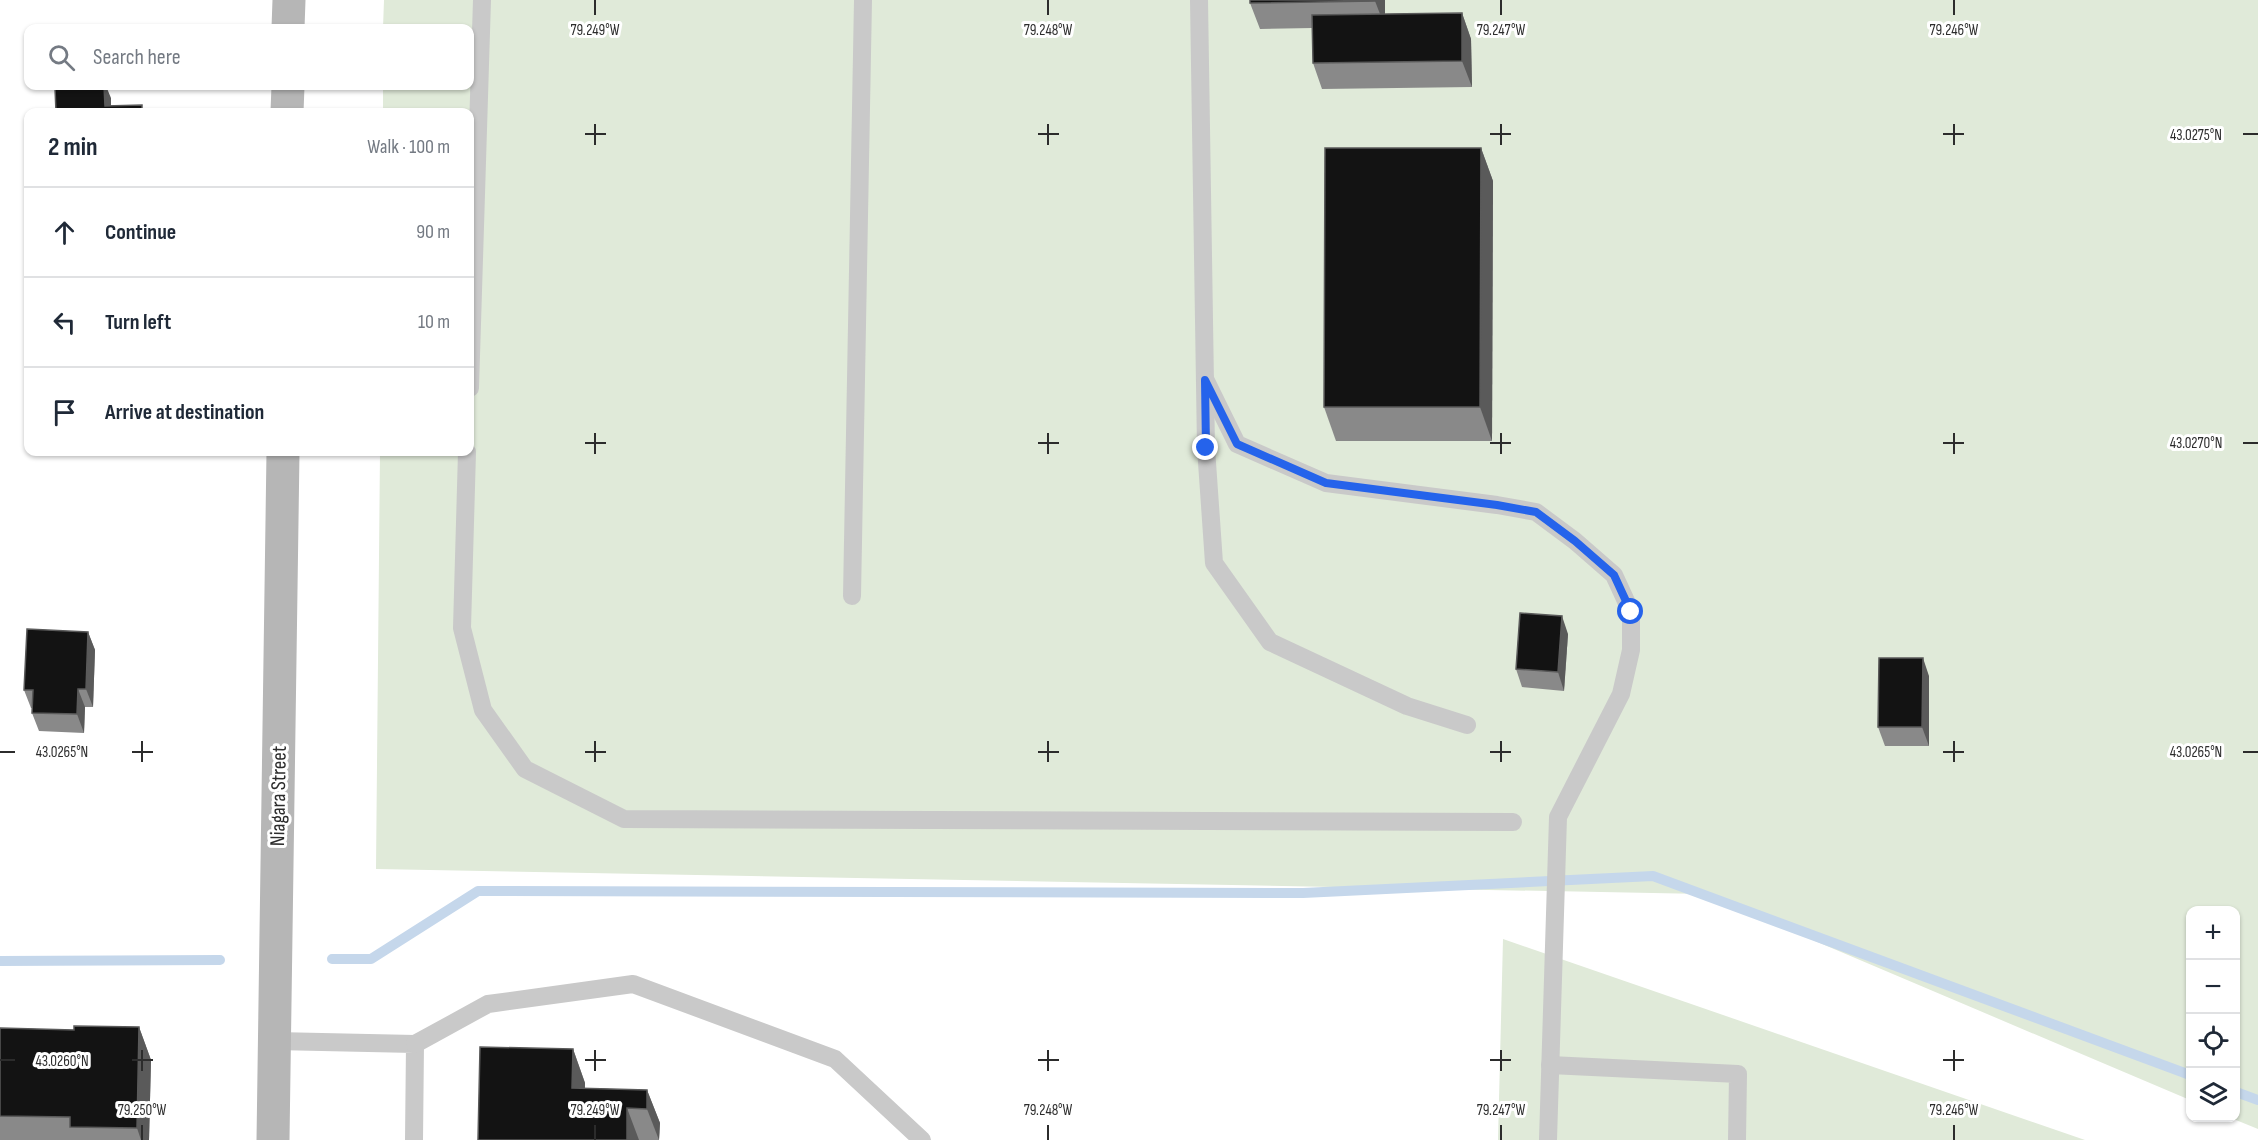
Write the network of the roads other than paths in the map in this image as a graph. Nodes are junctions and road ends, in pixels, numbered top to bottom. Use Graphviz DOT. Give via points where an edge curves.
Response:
graph roads {
  1 [pos="289,0"];
  2 [pos="482,0"];
  3 [pos="863,0"];
  4 [pos="1199,0"];
  5 [pos="288,24"];
  6 [pos="288,90"];
  7 [pos="287,108"];
  8 [pos="474,259"];
  9 [pos="1205,380"];
  10 [pos="283,456"];
  11 [pos="467,456"];
  12 [pos="852,596"];
  13 [pos="1467,724"];
  14 [pos="1513,822"];
  15 [pos="274,1041"];
  16 [pos="415,1044"];
  17 [pos="1550,1065"];
  18 [pos="273,1140"];
  19 [pos="414,1140"];
  20 [pos="922,1140"];
  21 [pos="1548,1140"];
  22 [pos="1737,1140"];
  1 -- 5 [label="main road"];
  2 -- 8 [label="lane"];
  3 -- 12 [label="lane"];
  4 -- 9 [label="lane"];
  6 -- 7 [label="main road"];
  9 -- 13 [label="lane" via="1214,563 1269,642 1407,706"];
  9 -- 17 [label="lane" via="1237,444 1326,483 1536,512 1614,575 1631,612 1631,650 1621,694 1558,817"];
  10 -- 15 [label="main road, Niagara Street"];
  11 -- 14 [label="lane" via="462,628 483,710 525,769 624,819"];
  15 -- 16 [label="lane"];
  15 -- 18 [label="main road, Niagara Street"];
  16 -- 19 [label="lane"];
  16 -- 20 [label="lane" via="488,1004 633,984 835,1059"];
  17 -- 21 [label="lane"];
  17 -- 22 [label="lane" via="1738,1074"];
}
